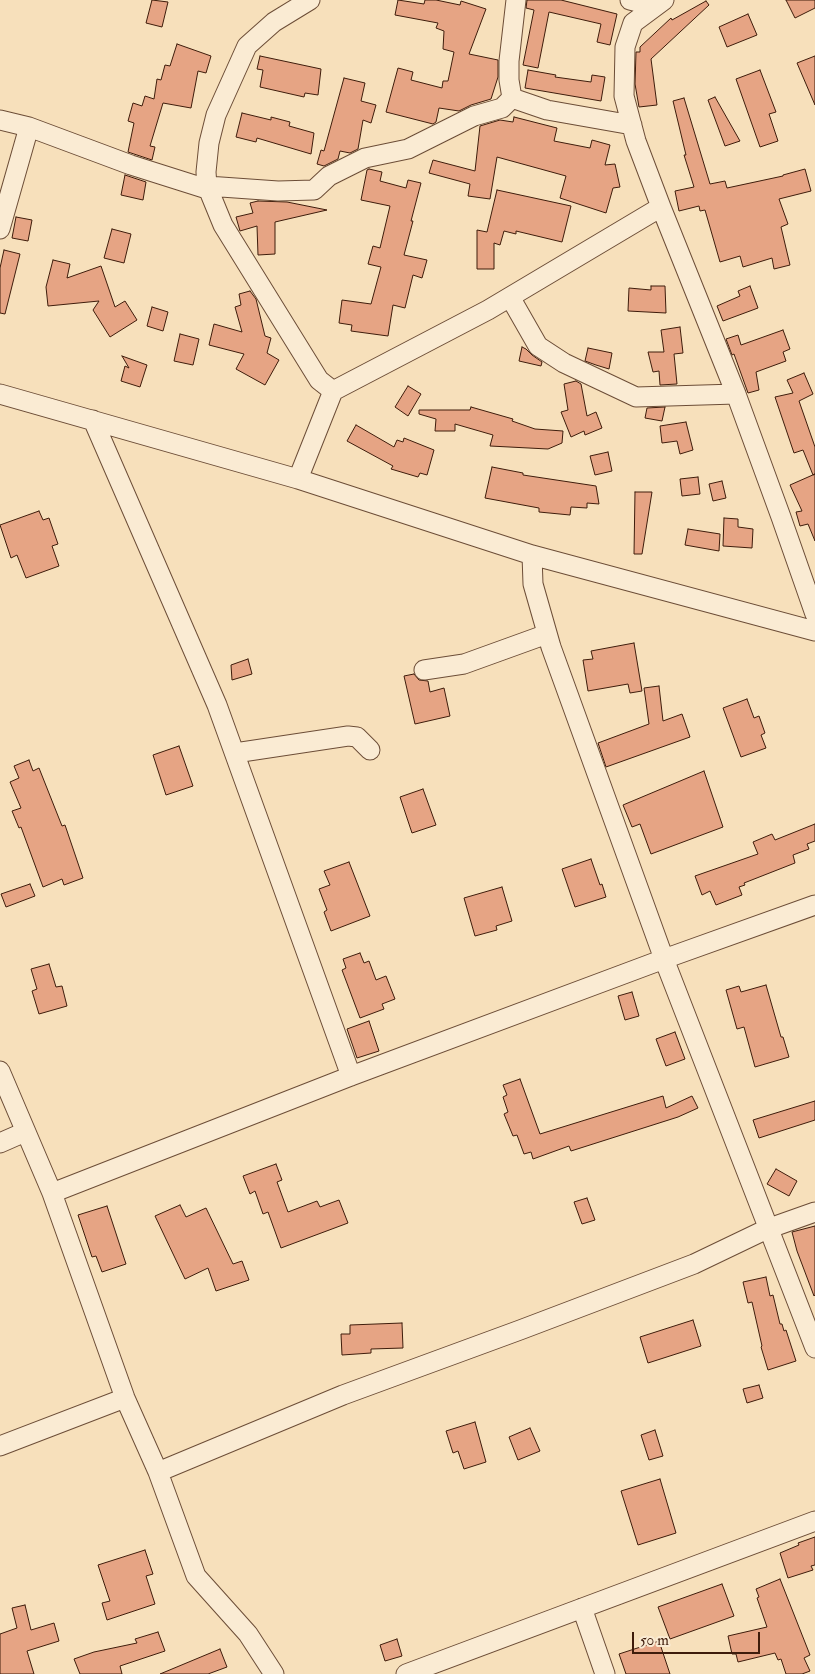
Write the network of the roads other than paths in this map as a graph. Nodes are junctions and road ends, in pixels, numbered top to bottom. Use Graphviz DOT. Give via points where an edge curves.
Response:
graph roads {
  1 [pos="310,0"];
  2 [pos="516,0"];
  3 [pos="630,0"];
  4 [pos="659,3"];
  5 [pos="512,98"];
  6 [pos="0,120"];
  7 [pos="632,125"];
  8 [pos="29,127"];
  9 [pos="209,188"];
  10 [pos="661,208"];
  11 [pos="0,229"];
  12 [pos="510,298"];
  13 [pos="333,391"];
  14 [pos="0,394"];
  15 [pos="736,394"];
  16 [pos="93,420"];
  17 [pos="298,479"];
  18 [pos="532,555"];
  19 [pos="815,614"];
  20 [pos="815,631"];
  21 [pos="547,634"];
  22 [pos="424,670"];
  23 [pos="370,750"];
  24 [pos="234,753"];
  25 [pos="815,905"];
  26 [pos="664,959"];
  27 [pos="0,1071"];
  28 [pos="351,1076"];
  29 [pos="25,1132"];
  30 [pos="0,1143"];
  31 [pos="52,1193"];
  32 [pos="815,1212"];
  33 [pos="767,1229"];
  34 [pos="815,1348"];
  35 [pos="125,1398"];
  36 [pos="0,1446"];
  37 [pos="158,1472"];
  38 [pos="815,1521"];
  39 [pos="582,1608"];
  40 [pos="274,1674"];
  41 [pos="406,1674"];
  42 [pos="605,1674"];
  1 -- 9 [label="street" via="274,22 247,46 216,115 206,172"];
  2 -- 5 [label="street" via="509,80"];
  3 -- 4 [label="street"];
  4 -- 7 [label="street" via="633,23 625,47 624,96"];
  5 -- 7 [label="street" via="547,110"];
  5 -- 9 [label="street" via="502,108 474,116 408,149 365,158 329,176 314,190"];
  6 -- 8 [label="street"];
  7 -- 10 [label="street"];
  8 -- 9 [label="street" via="131,165"];
  8 -- 11 [label="street"];
  9 -- 13 [label="street" via="223,225 319,380"];
  10 -- 12 [label="street"];
  10 -- 15 [label="street"];
  12 -- 13 [label="street"];
  12 -- 15 [label="street" via="538,346 564,363 636,397"];
  13 -- 17 [label="street"];
  14 -- 16 [label="street"];
  15 -- 19 [label="street"];
  16 -- 17 [label="street"];
  16 -- 24 [label="street" via="217,705"];
  17 -- 18 [label="street"];
  18 -- 20 [label="street"];
  18 -- 21 [label="street" via="534,584"];
  21 -- 22 [label="street" via="464,664"];
  21 -- 26 [label="street"];
  23 -- 24 [label="street" via="357,737 348,736"];
  24 -- 28 [label="street"];
  25 -- 26 [label="street"];
  26 -- 28 [label="street"];
  26 -- 33 [label="street"];
  27 -- 29 [label="street"];
  28 -- 31 [label="street"];
  29 -- 30 [label="street"];
  29 -- 31 [label="street"];
  31 -- 35 [label="street"];
  32 -- 33 [label="street"];
  33 -- 34 [label="street"];
  33 -- 37 [label="street" via="694,1264 343,1394"];
  35 -- 36 [label="street"];
  35 -- 37 [label="street"];
  37 -- 40 [label="street" via="196,1576 248,1634"];
  38 -- 39 [label="street"];
  39 -- 41 [label="street"];
  39 -- 42 [label="street"];
}
